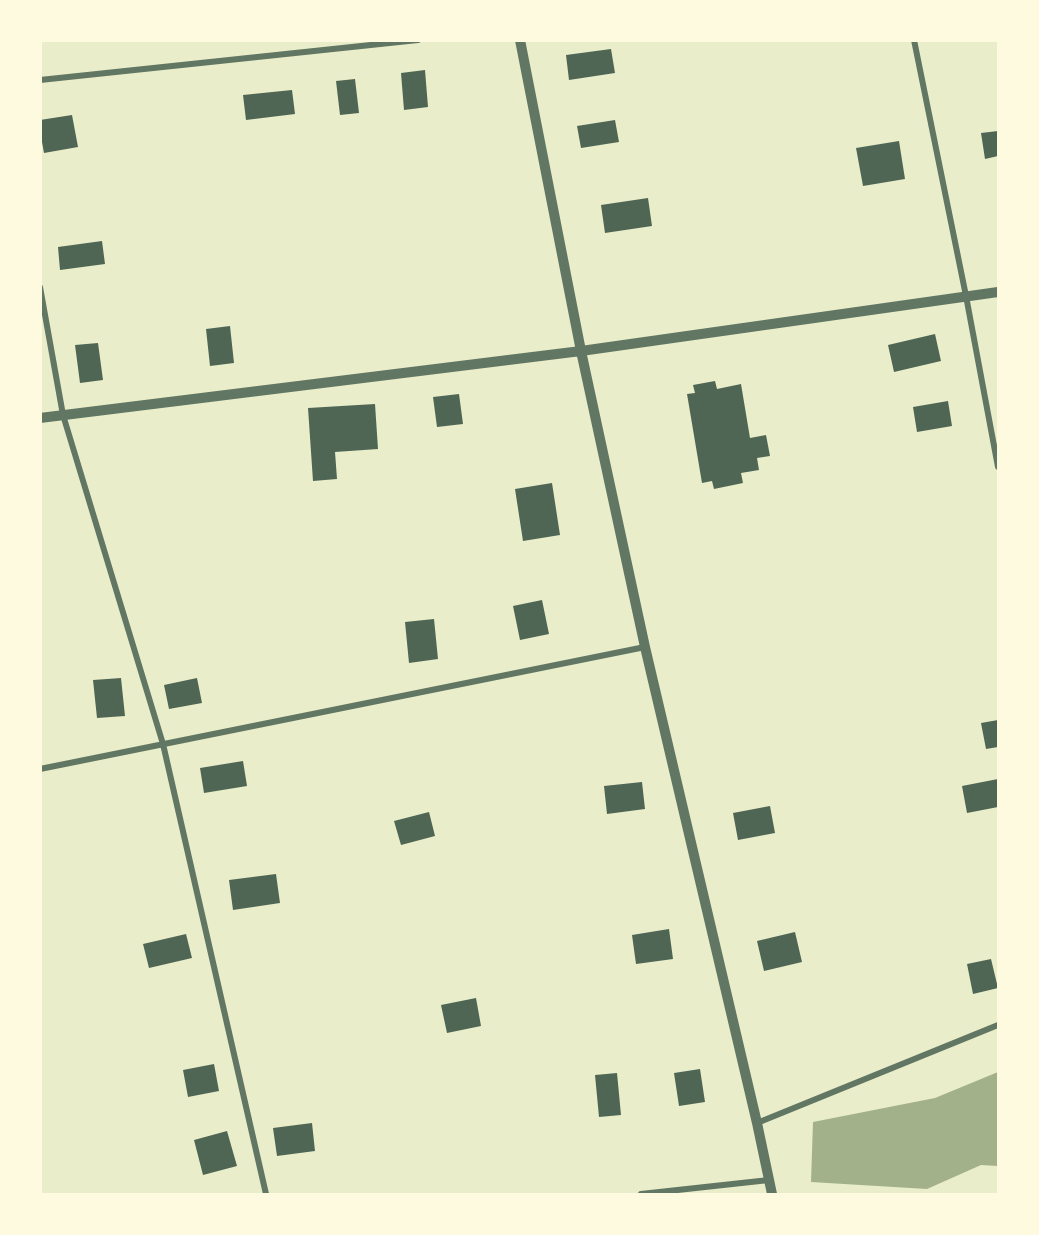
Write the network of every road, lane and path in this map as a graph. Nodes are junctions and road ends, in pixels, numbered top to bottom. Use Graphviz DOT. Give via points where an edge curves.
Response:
graph roads {
  1 [pos="418,40"];
  2 [pos="520,40"];
  3 [pos="914,40"];
  4 [pos="40,80"];
  5 [pos="40,287"];
  6 [pos="999,292"];
  7 [pos="966,296"];
  8 [pos="581,351"];
  9 [pos="63,415"];
  10 [pos="40,418"];
  11 [pos="999,467"];
  12 [pos="645,647"];
  13 [pos="163,744"];
  14 [pos="40,769"];
  15 [pos="999,1025"];
  16 [pos="757,1123"];
  17 [pos="769,1180"];
  18 [pos="266,1194"];
  19 [pos="641,1194"];
  20 [pos="772,1194"];
  1 -- 4 [label="street"];
  2 -- 8 [label="street"];
  3 -- 7 [label="street"];
  5 -- 9 [label="street"];
  6 -- 7 [label="street"];
  7 -- 8 [label="street"];
  7 -- 11 [label="street"];
  8 -- 9 [label="street"];
  8 -- 12 [label="street"];
  9 -- 10 [label="street"];
  9 -- 13 [label="street"];
  12 -- 13 [label="street"];
  12 -- 16 [label="street"];
  13 -- 14 [label="street"];
  13 -- 18 [label="street"];
  15 -- 16 [label="street"];
  16 -- 17 [label="street"];
  17 -- 19 [label="street"];
  17 -- 20 [label="street"];
}
